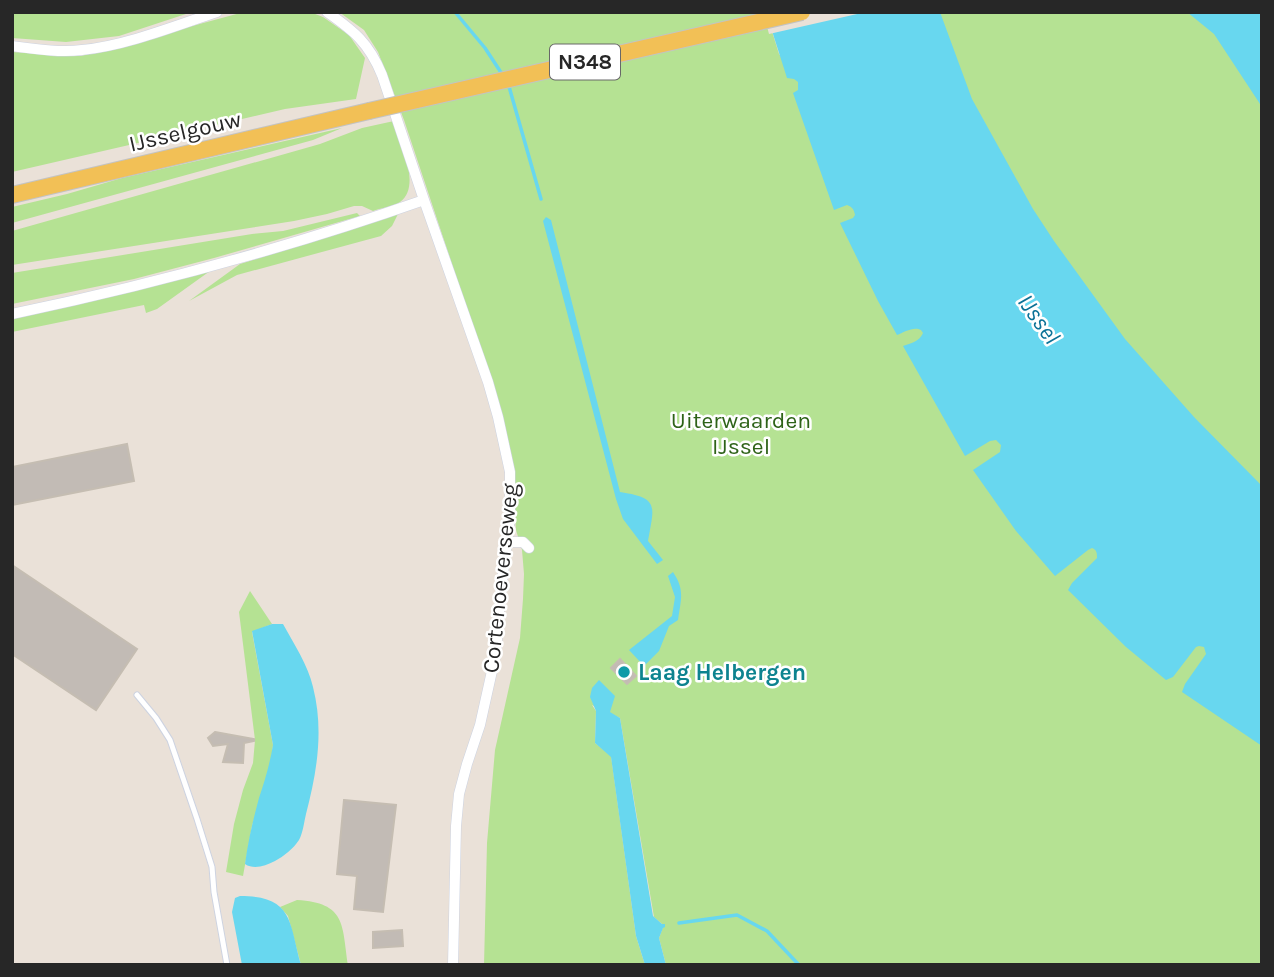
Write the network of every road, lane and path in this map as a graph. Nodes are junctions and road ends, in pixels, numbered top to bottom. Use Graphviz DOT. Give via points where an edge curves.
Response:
graph roads {
  1 [pos="217,12"];
  2 [pos="327,12"];
  3 [pos="802,12"];
  4 [pos="12,46"];
  5 [pos="12,195"];
  6 [pos="424,200"];
  7 [pos="12,314"];
  8 [pos="508,542"];
  9 [pos="529,548"];
  10 [pos="137,695"];
  11 [pos="227,965"];
  12 [pos="453,965"];
  1 -- 4 [label="street" via="84,50"];
  2 -- 6 [label="street, Cortenoeverseweg" via="351,29 375,57"];
  3 -- 5 [label="main road, IJsselgouw / N348, bridge"];
  6 -- 7 [label="street" via="184,274"];
  6 -- 8 [label="street, Cortenoeverseweg" via="498,417 510,472"];
  8 -- 9 [label="street" via="523,542"];
  8 -- 12 [label="street, Cortenoeverseweg" via="496,653 459,794"];
  10 -- 11 [label="lane" via="170,740 197,819 212,867"];
}
